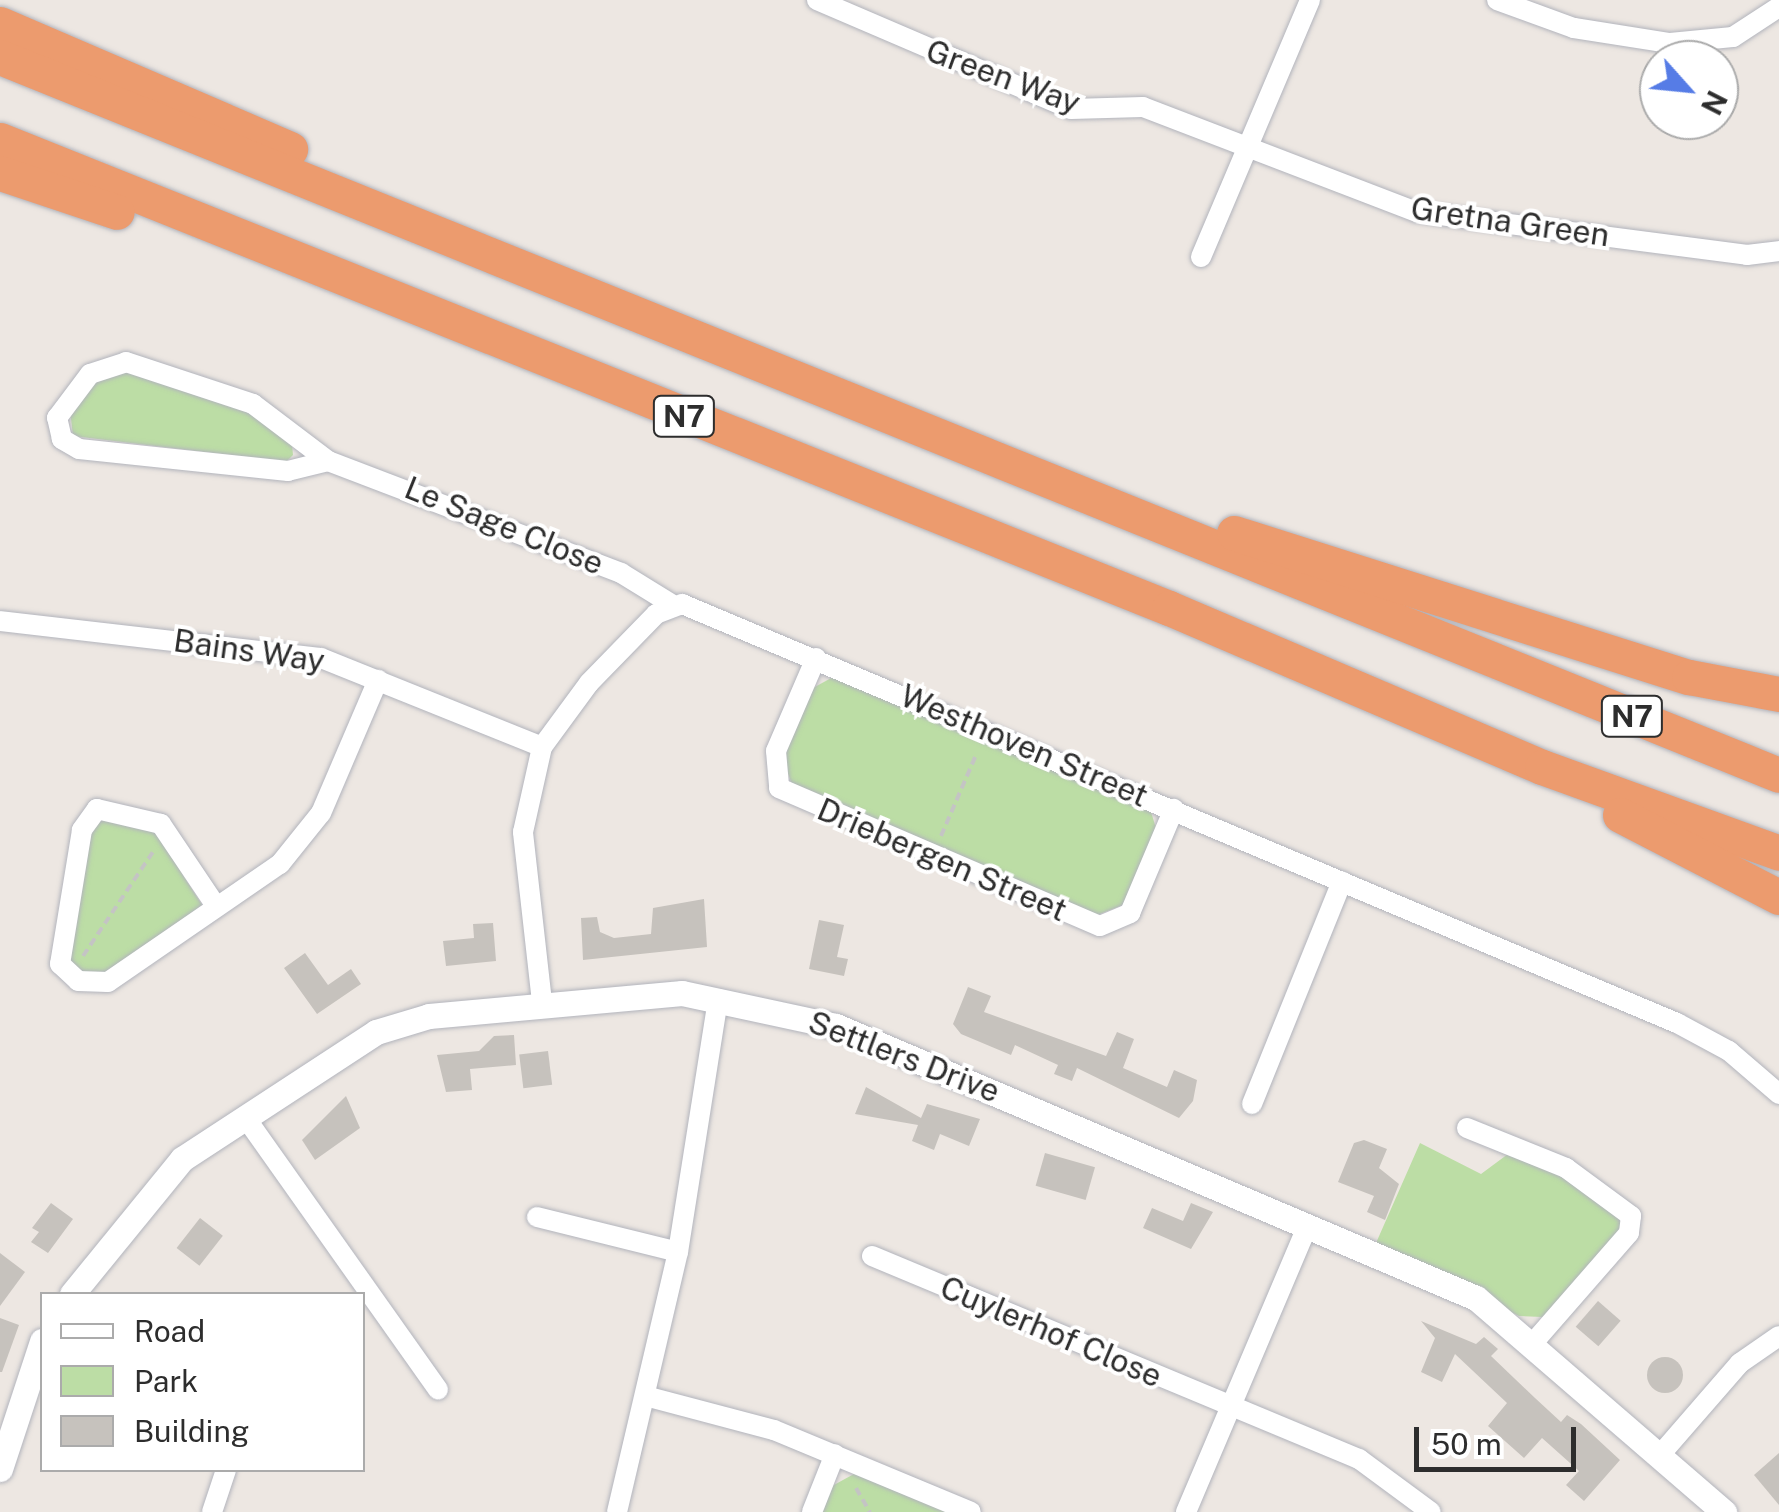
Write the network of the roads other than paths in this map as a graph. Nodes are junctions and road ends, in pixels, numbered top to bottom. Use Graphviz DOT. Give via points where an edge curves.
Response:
graph roads {
  1 [pos="817,0"];
  2 [pos="1310,0"];
  3 [pos="1498,0"];
  4 [pos="1779,7"];
  5 [pos="0,24"];
  6 [pos="0,57"];
  7 [pos="0,140"];
  8 [pos="1250,150"];
  9 [pos="0,173"];
  10 [pos="417,223"];
  11 [pos="200,224"];
  12 [pos="1779,252"];
  13 [pos="1201,257"];
  14 [pos="328,461"];
  15 [pos="1027,471"];
  16 [pos="673,605"];
  17 [pos="0,621"];
  18 [pos="816,658"];
  19 [pos="378,680"];
  20 [pos="1779,694"];
  21 [pos="542,747"];
  22 [pos="1542,767"];
  23 [pos="1779,775"];
  24 [pos="1174,809"];
  25 [pos="1779,853"];
  26 [pos="1342,881"];
  27 [pos="1779,897"];
  28 [pos="216,906"];
  29 [pos="718,999"];
  30 [pos="542,1002"];
  31 [pos="1779,1094"];
  32 [pos="1252,1104"];
  33 [pos="245,1116"];
  34 [pos="1467,1128"];
  35 [pos="537,1217"];
  36 [pos="1308,1224"];
  37 [pos="678,1252"];
  38 [pos="872,1256"];
  39 [pos="74,1292"];
  40 [pos="358,1292"];
  41 [pos="368,1308"];
  42 [pos="1779,1336"];
  43 [pos="1534,1342"];
  44 [pos="40,1346"];
  45 [pos="438,1390"];
  46 [pos="644,1396"];
  47 [pos="1230,1407"];
  48 [pos="6,1436"];
  49 [pos="835,1454"];
  50 [pos="1660,1454"];
  51 [pos="0,1469"];
  52 [pos="225,1472"];
  53 [pos="212,1512"];
  54 [pos="617,1512"];
  55 [pos="812,1512"];
  56 [pos="971,1512"];
  57 [pos="1186,1512"];
  58 [pos="1431,1512"];
  59 [pos="1724,1512"];
  1 -- 8 [label="street, Green Way" via="1071,109 1142,107"];
  2 -- 8 [label="street"];
  3 -- 4 [label="street" via="1574,28 1670,43 1733,37"];
  5 -- 10 [label="highway" via="392,193"];
  6 -- 10 [label="highway, N7"];
  7 -- 11 [label="highway, N7"];
  8 -- 12 [label="street, Gretna Green" via="1417,212 1747,255"];
  8 -- 13 [label="street"];
  9 -- 11 [label="highway" via="156,225"];
  10 -- 15 [label="highway, N7"];
  11 -- 22 [label="highway, N7" via="1169,608"];
  14 -- 14 [label="street, Le Sage Close" via="253,404 126,362 90,374 57,418 62,439 79,449 288,471"];
  14 -- 16 [label="street, Le Sage Close" via="621,573"];
  15 -- 20 [label="highway" via="1689,677"];
  15 -- 23 [label="highway, N7"];
  16 -- 18 [label="street, Westhoven Street"];
  16 -- 21 [label="street" via="589,683"];
  17 -- 19 [label="street, Bains Way" via="305,654"];
  18 -- 24 [label="street, Westhoven Street"];
  18 -- 24 [label="street, Driebergen Street" via="776,751 775,784 932,856 1109,928 1130,913"];
  19 -- 21 [label="street, Bains Way"];
  19 -- 28 [label="street" via="310,832 280,864"];
  21 -- 30 [label="street" via="524,832"];
  22 -- 25 [label="highway, N7"];
  22 -- 27 [label="highway"];
  24 -- 26 [label="street, Westhoven Street"];
  26 -- 31 [label="street, Westhoven Street" via="1706,1036"];
  26 -- 32 [label="street"];
  28 -- 28 [label="street" via="168,832 147,816 102,808 87,816 60,955 70,975 88,984 108,982"];
  29 -- 30 [label="street, Settlers Drive" via="670,992"];
  29 -- 36 [label="street, Settlers Drive" via="836,1026"];
  29 -- 37 [label="street"];
  30 -- 33 [label="street, Settlers Drive" via="390,1026"];
  33 -- 39 [label="street, Settlers Drive" via="159,1180"];
  33 -- 40 [label="street"];
  34 -- 43 [label="street" via="1566,1168 1631,1216 1630,1233"];
  35 -- 37 [label="street"];
  36 -- 43 [label="street, Settlers Drive" via="1476,1298"];
  36 -- 47 [label="street"];
  37 -- 46 [label="street"];
  38 -- 47 [label="street, Cuylerhof Close"];
  41 -- 45 [label="street"];
  42 -- 50 [label="street" via="1740,1363"];
  43 -- 50 [label="street, Settlers Drive"];
  44 -- 48 [label="street"];
  46 -- 49 [label="street"];
  46 -- 54 [label="street"];
  47 -- 57 [label="street"];
  47 -- 58 [label="street, Cuylerhof Close" via="1359,1459"];
  48 -- 51 [label="street"];
  49 -- 55 [label="street"];
  49 -- 56 [label="street"];
  50 -- 59 [label="street, Settlers Drive"];
  52 -- 53 [label="street"];
}
